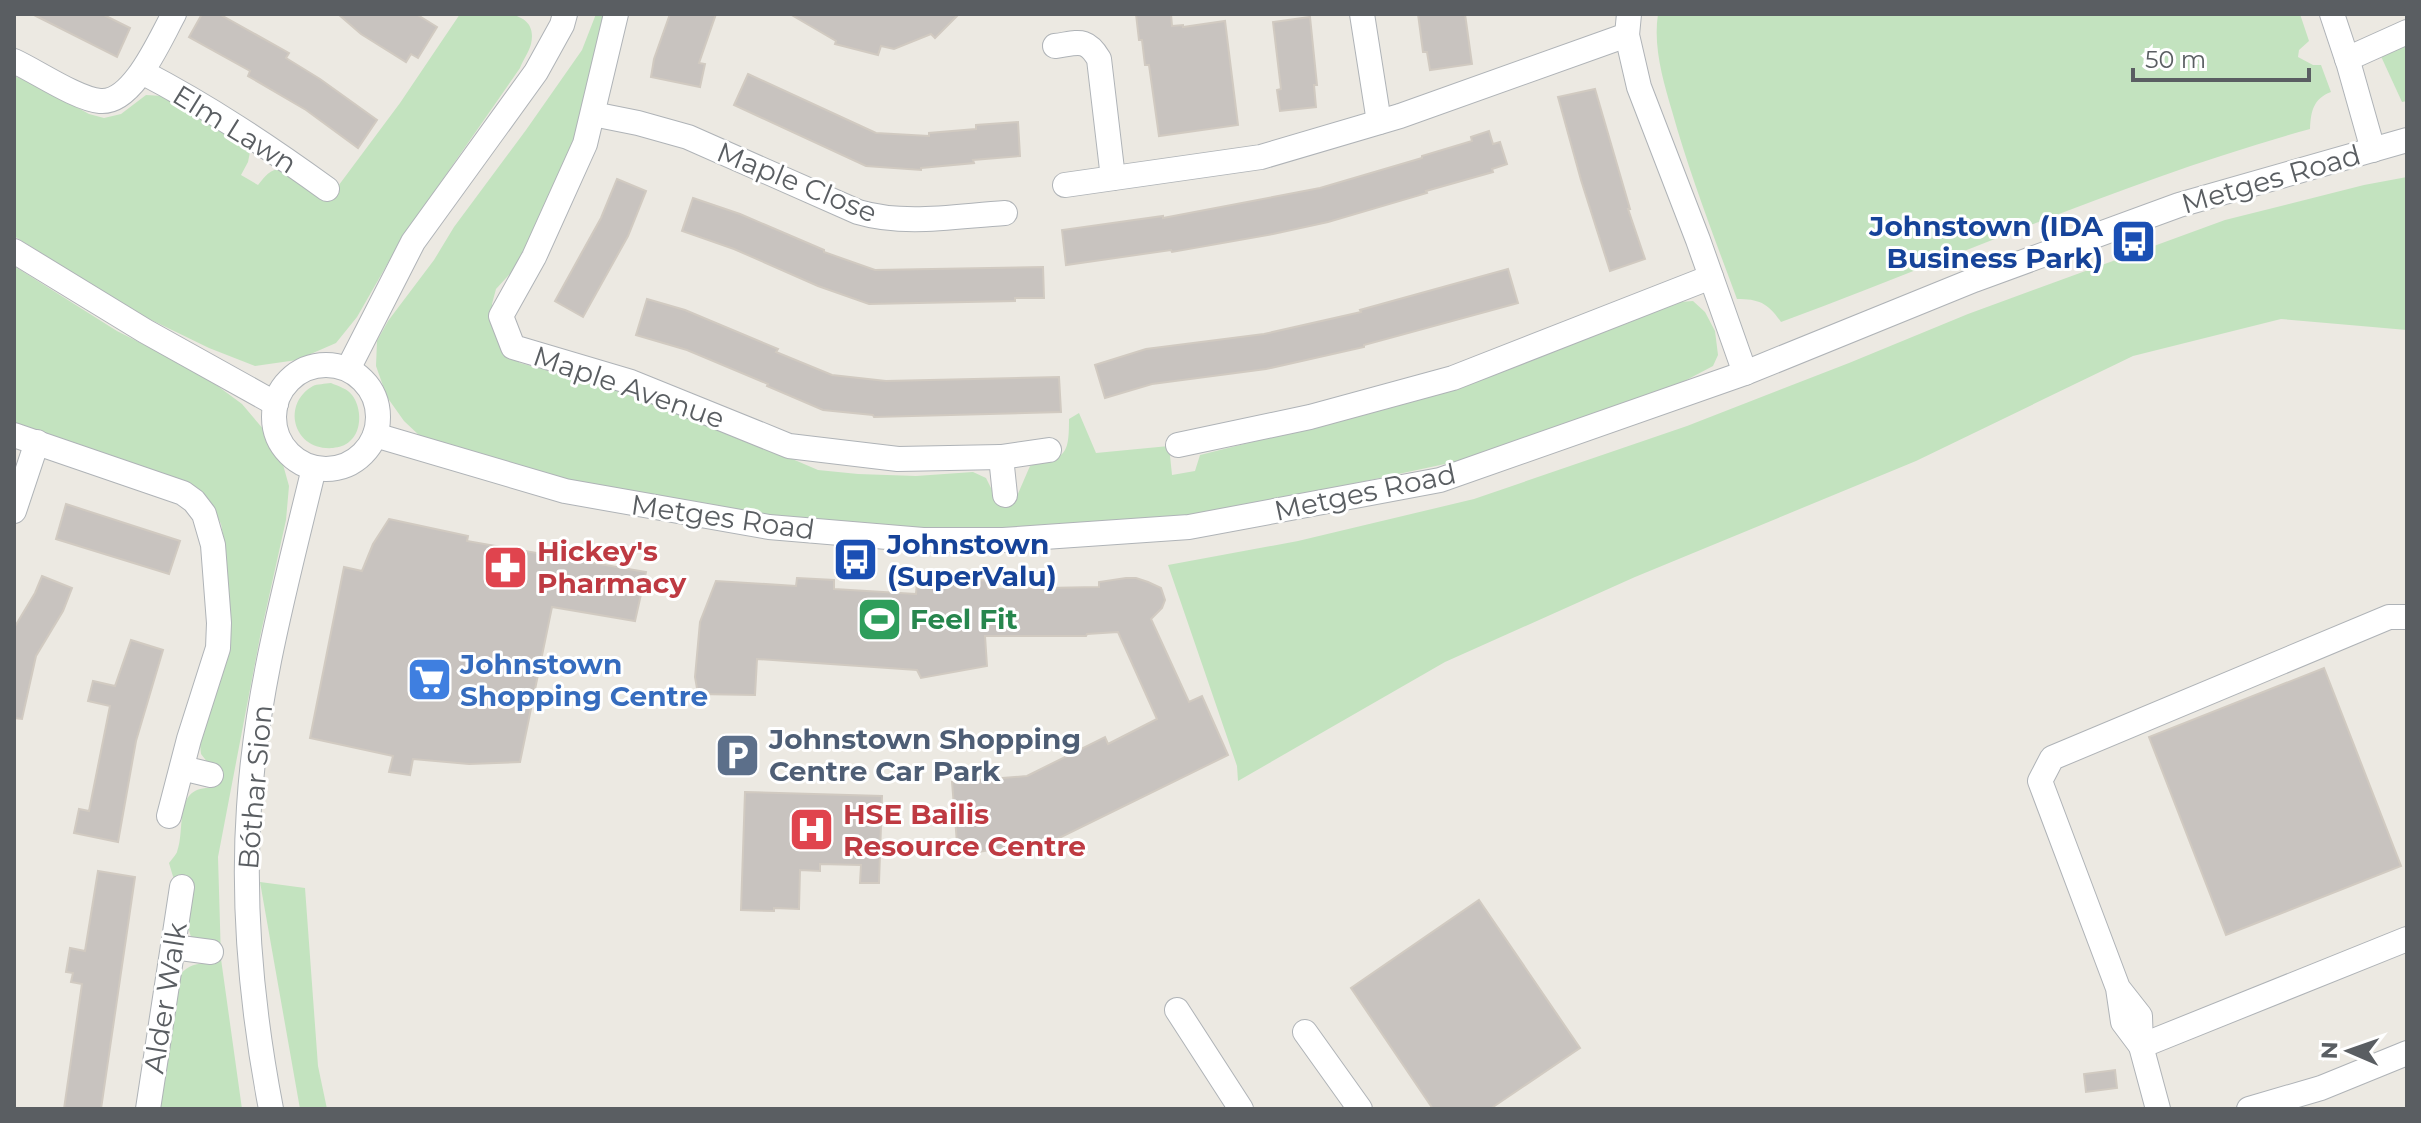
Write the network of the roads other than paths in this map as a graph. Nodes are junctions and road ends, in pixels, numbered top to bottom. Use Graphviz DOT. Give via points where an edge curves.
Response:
graph roads {
  1 [pos="174,14"];
  2 [pos="616,14"];
  3 [pos="1362,14"];
  4 [pos="2332,14"];
  5 [pos="556,18"];
  6 [pos="1628,25"];
  7 [pos="2406,34"];
  8 [pos="1055,46"];
  9 [pos="2347,59"];
  10 [pos="14,61"];
  11 [pos="142,72"];
  12 [pos="593,114"];
  13 [pos="1379,122"];
  14 [pos="2407,140"];
  15 [pos="2373,150"];
  16 [pos="1113,178"];
  17 [pos="1065,185"];
  18 [pos="327,189"];
  19 [pos="1005,213"];
  20 [pos="14,251"];
  21 [pos="1711,277"];
  22 [pos="348,369"];
  23 [pos="1745,373"];
  24 [pos="276,404"];
  25 [pos="375,435"];
  26 [pos="26,438"];
  27 [pos="1178,445"];
  28 [pos="1049,450"];
  29 [pos="1001,457"];
  30 [pos="314,468"];
  31 [pos="1005,495"];
  32 [pos="14,511"];
  33 [pos="2407,617"];
  34 [pos="182,768"];
  35 [pos="211,775"];
  36 [pos="169,816"];
  37 [pos="182,887"];
  38 [pos="2407,939"];
  39 [pos="173,947"];
  40 [pos="211,952"];
  41 [pos="1177,1010"];
  42 [pos="1305,1032"];
  43 [pos="2141,1046"];
  44 [pos="2407,1053"];
  45 [pos="148,1109"];
  46 [pos="271,1109"];
  47 [pos="1241,1109"];
  48 [pos="1360,1109"];
  49 [pos="2158,1109"];
  50 [pos="2249,1109"];
  1 -- 11 [label="street"];
  2 -- 12 [label="street, Maple Avenue"];
  3 -- 13 [label="street"];
  4 -- 9 [label="street"];
  5 -- 22 [label="street" via="536,72 413,242"];
  6 -- 13 [label="street"];
  6 -- 21 [label="street" via="1639,87"];
  7 -- 9 [label="street"];
  8 -- 16 [label="street" via="1081,42 1099,59"];
  9 -- 15 [label="street"];
  10 -- 11 [label="street" via="98,101 113,100"];
  11 -- 18 [label="street, Elm Lawn" via="254,136"];
  12 -- 19 [label="street, Maple Close" via="688,137 880,218"];
  12 -- 29 [label="street, Maple Avenue" via="585,144 534,257 501,316 513,347 631,382 789,446 898,459"];
  13 -- 16 [label="street" via="1261,157"];
  14 -- 15 [label="street, Metges Road"];
  15 -- 23 [label="street, Metges Road" via="2179,205 1974,280"];
  16 -- 17 [label="street"];
  20 -- 24 [label="street"];
  21 -- 23 [label="street"];
  21 -- 27 [label="street" via="1453,378 1310,417"];
  22 -- 24 [label="street" via="323,364 304,369 288,381"];
  22 -- 25 [label="street" via="376,399"];
  23 -- 25 [label="street, Metges Road" via="1440,480 1189,527 1003,540 907,539 695,515 565,491"];
  24 -- 30 [label="street" via="275,429 284,448"];
  25 -- 30 [label="street" via="351,464"];
  26 -- 32 [label="street"];
  26 -- 34 [label="street" via="183,493 204,514 213,545 218,648"];
  28 -- 29 [label="street, Maple Avenue"];
  29 -- 31 [label="street"];
  30 -- 46 [label="street, Bóthar Sion" via="262,697 249,807 251,979"];
  33 -- 43 [label="street" via="2389,617 2052,758 2040,781 2118,988 2140,1016"];
  34 -- 35 [label="street"];
  34 -- 36 [label="street"];
  37 -- 39 [label="street, Alder Walk"];
  38 -- 43 [label="street"];
  39 -- 40 [label="street"];
  39 -- 45 [label="street, Alder Walk"];
  41 -- 47 [label="street"];
  42 -- 48 [label="street"];
  43 -- 49 [label="street"];
  44 -- 50 [label="street" via="2321,1088"];
}
